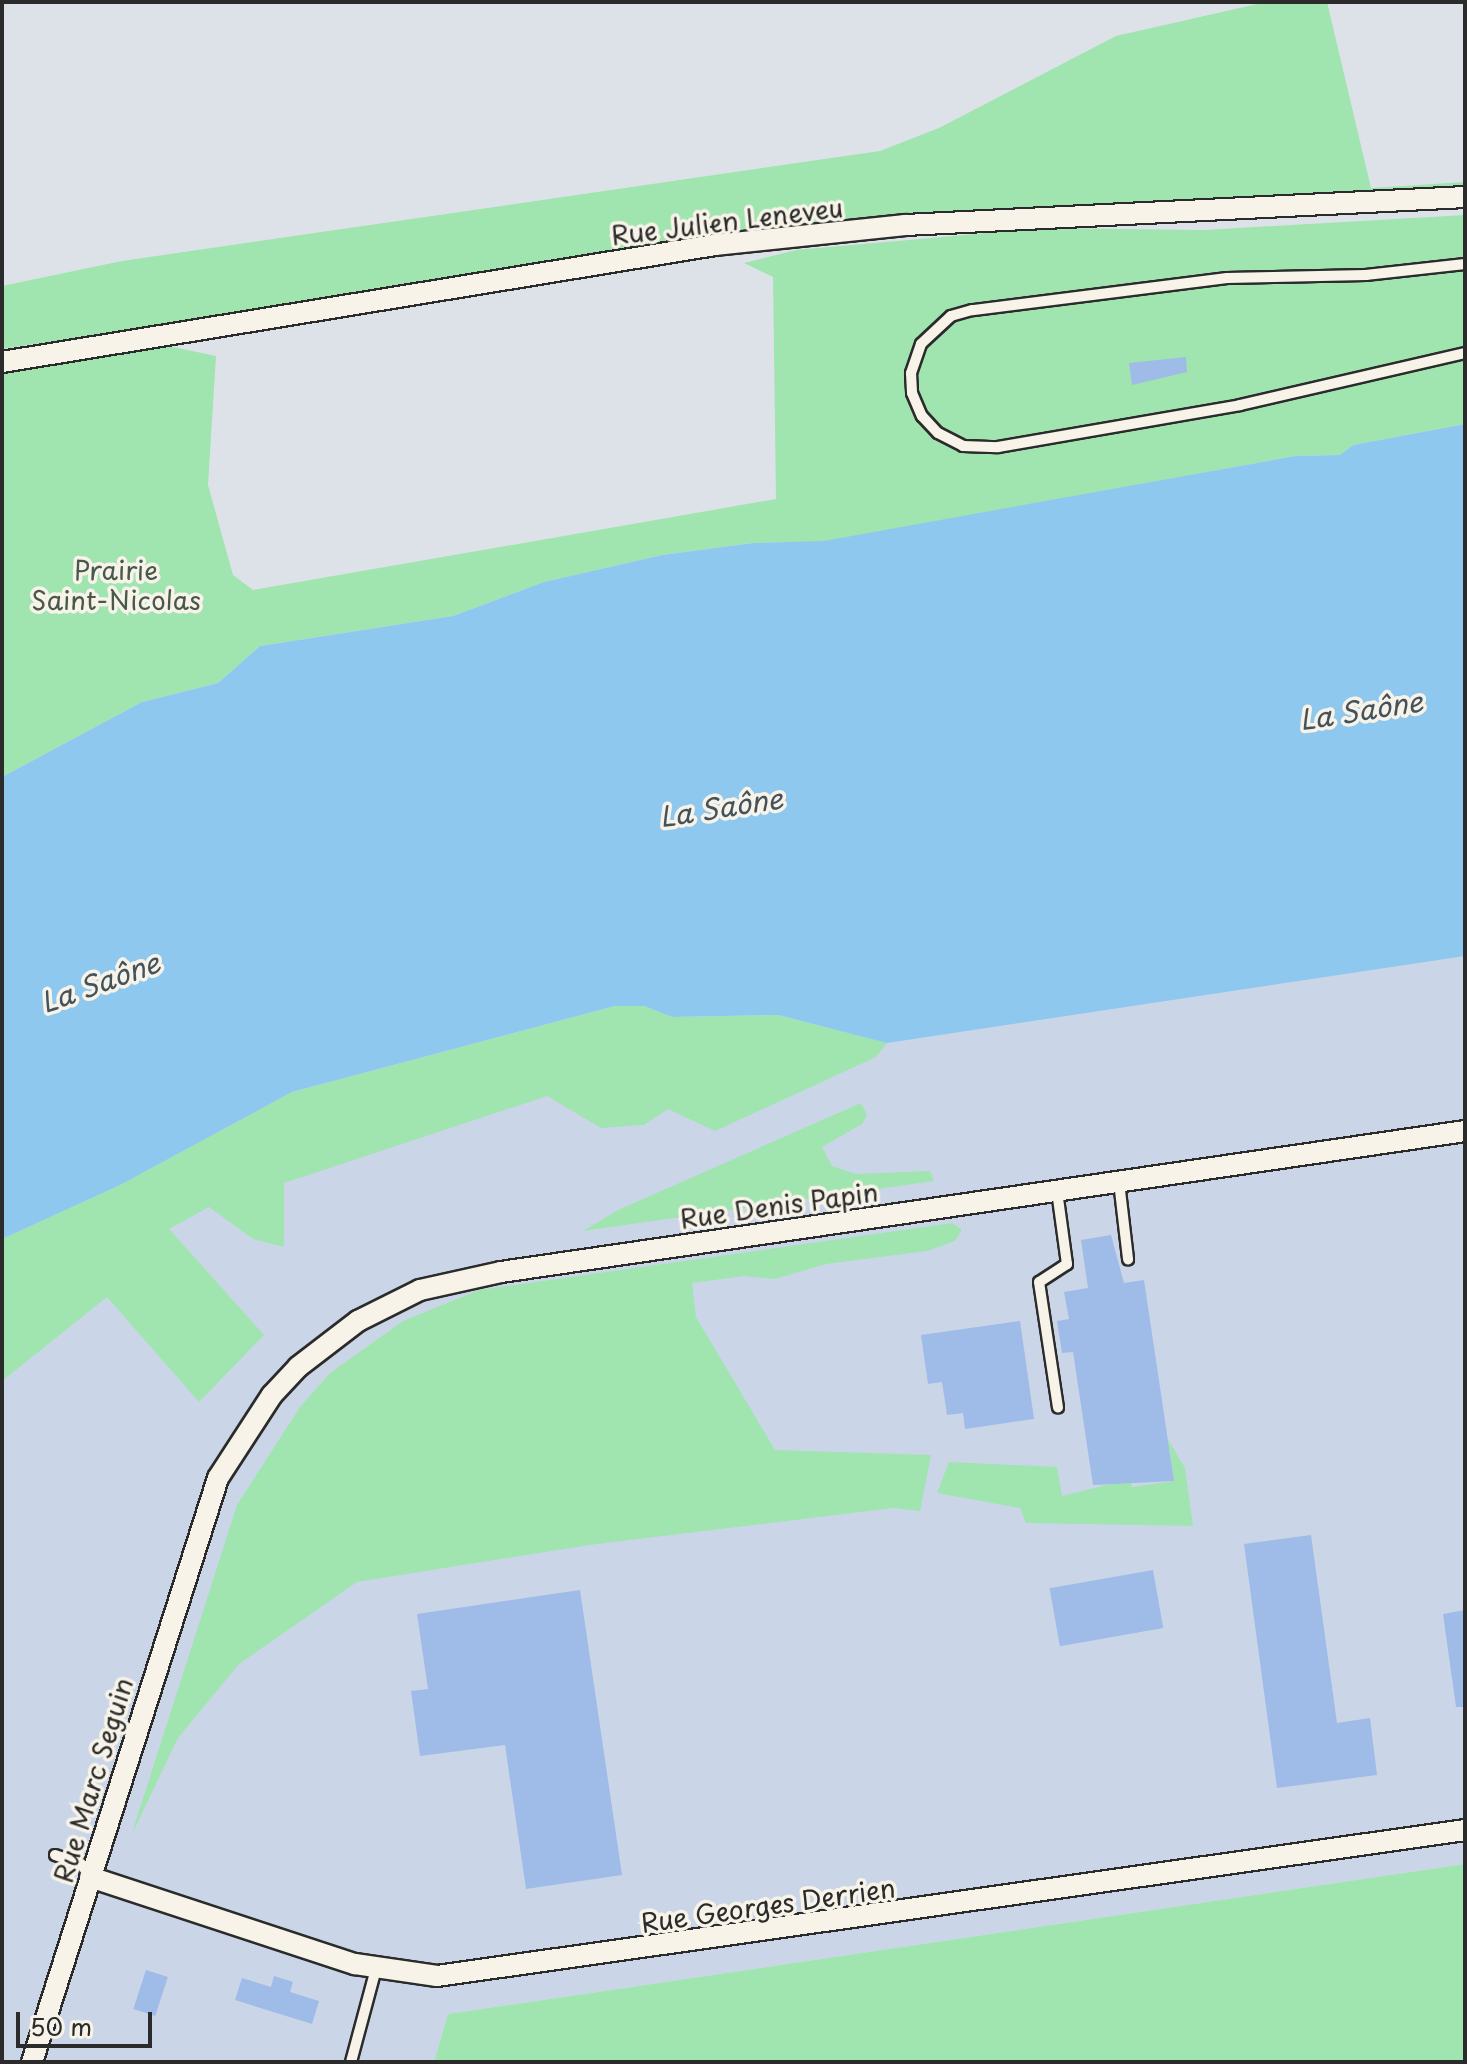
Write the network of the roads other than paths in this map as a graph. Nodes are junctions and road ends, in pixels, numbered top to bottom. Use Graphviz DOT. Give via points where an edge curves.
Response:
graph roads {
  1 [pos="1465,197"];
  2 [pos="1465,264"];
  3 [pos="1465,353"];
  4 [pos="2,362"];
  5 [pos="1465,1131"];
  6 [pos="1119,1182"];
  7 [pos="1057,1191"];
  8 [pos="1128,1259"];
  9 [pos="1058,1408"];
  10 [pos="204,1514"];
  11 [pos="1465,1830"];
  12 [pos="55,1855"];
  13 [pos="90,1877"];
  14 [pos="376,1969"];
  15 [pos="32,2062"];
  16 [pos="351,2062"];
  1 -- 4 [label="street, Rue Julien Leneveu" via="905,225 715,245"];
  2 -- 3 [label="lane" via="1366,275 1227,278 972,310 944,321 921,344 911,373 912,393 922,416 938,433 963,446 998,447 1240,405"];
  5 -- 6 [label="street, Rue Denis Papin"];
  6 -- 7 [label="street, Rue Denis Papin"];
  6 -- 8 [label="lane"];
  7 -- 9 [label="lane" via="1067,1264 1039,1282"];
  7 -- 10 [label="street, Rue Denis Papin" via="501,1272 420,1290 358,1321 298,1367 235,1447"];
  10 -- 13 [label="street, Rue Marc Seguin"];
  11 -- 14 [label="street, Rue Georges Derrien" via="500,1971 437,1976"];
  12 -- 13 [label="lane" via="81,1864"];
  13 -- 14 [label="street, Rue Georges Derrien"];
  13 -- 15 [label="street, Rue Marc Seguin"];
  14 -- 16 [label="lane"];
}
